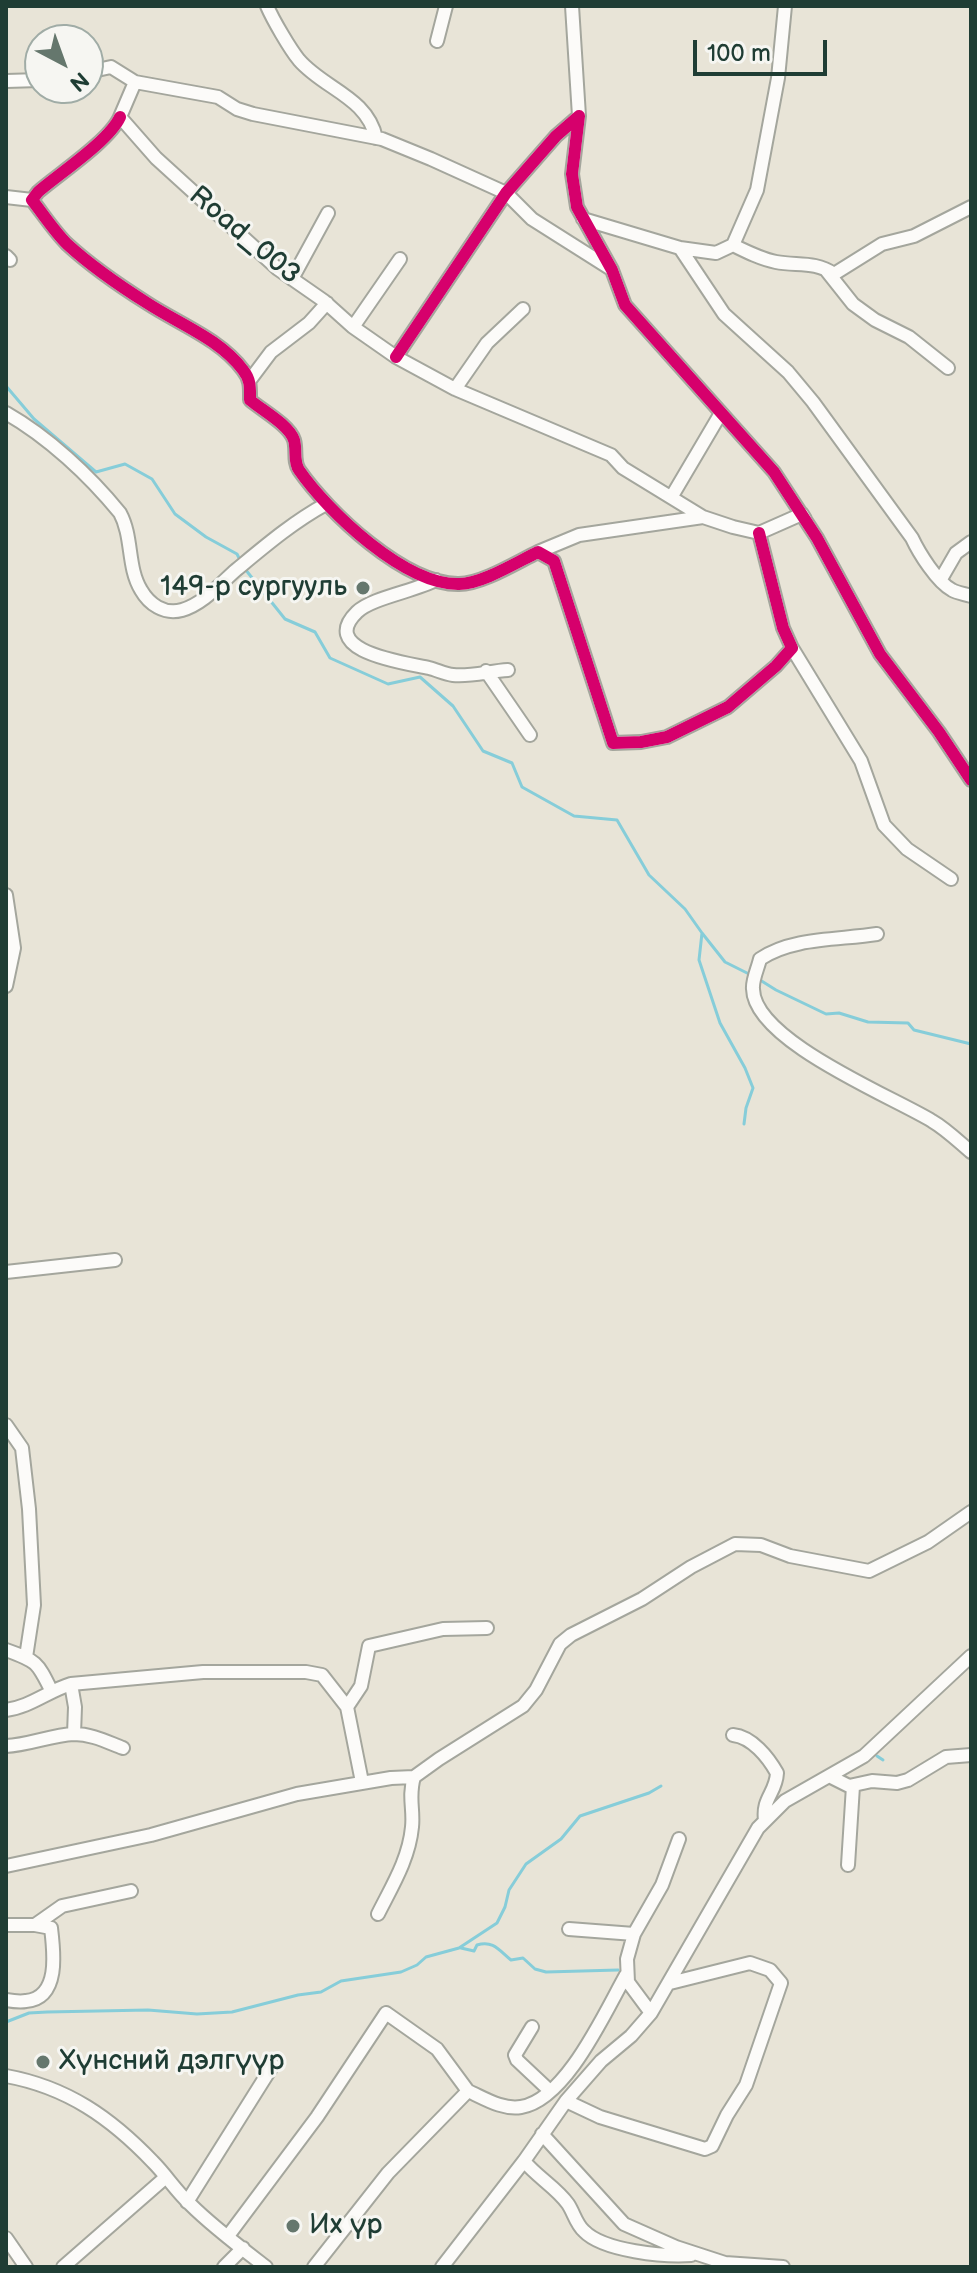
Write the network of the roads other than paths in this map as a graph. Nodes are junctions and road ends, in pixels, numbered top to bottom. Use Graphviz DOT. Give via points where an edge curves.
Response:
graph roads {
  1 [pos="267,6"];
  2 [pos="446,6"];
  3 [pos="572,6"];
  4 [pos="785,6"];
  5 [pos="437,41"];
  6 [pos="104,69"];
  7 [pos="135,82"];
  8 [pos="579,116"];
  9 [pos="120,117"];
  10 [pos="376,138"];
  11 [pos="506,193"];
  12 [pos="6,197"];
  13 [pos="32,200"];
  14 [pos="971,207"];
  15 [pos="328,213"];
  16 [pos="583,219"];
  17 [pos="733,245"];
  18 [pos="680,248"];
  19 [pos="400,259"];
  20 [pos="824,267"];
  21 [pos="612,270"];
  22 [pos="292,279"];
  23 [pos="327,303"];
  24 [pos="523,309"];
  25 [pos="353,327"];
  26 [pos="396,357"];
  27 [pos="948,368"];
  28 [pos="250,380"];
  29 [pos="455,389"];
  30 [pos="6,413"];
  31 [pos="721,413"];
  32 [pos="672,496"];
  33 [pos="326,504"];
  34 [pos="802,514"];
  35 [pos="703,517"];
  36 [pos="759,533"];
  37 [pos="971,542"];
  38 [pos="538,552"];
  39 [pos="941,579"];
  40 [pos="436,580"];
  41 [pos="971,596"];
  42 [pos="792,648"];
  43 [pos="508,670"];
  44 [pos="486,671"];
  45 [pos="530,735"];
  46 [pos="971,780"];
  47 [pos="951,879"];
  48 [pos="6,895"];
  49 [pos="877,934"];
  50 [pos="6,986"];
  51 [pos="971,1152"];
  52 [pos="115,1260"];
  53 [pos="6,1272"];
  54 [pos="6,1425"];
  55 [pos="971,1512"];
  56 [pos="487,1628"];
  57 [pos="6,1650"];
  58 [pos="971,1656"];
  59 [pos="26,1657"];
  60 [pos="71,1684"];
  61 [pos="51,1690"];
  62 [pos="347,1707"];
  63 [pos="6,1710"];
  64 [pos="74,1734"];
  65 [pos="733,1735"];
  66 [pos="6,1746"];
  67 [pos="123,1748"];
  68 [pos="971,1755"];
  69 [pos="414,1777"];
  70 [pos="831,1777"];
  71 [pos="362,1782"];
  72 [pos="853,1786"];
  73 [pos="765,1820"];
  74 [pos="679,1839"];
  75 [pos="848,1865"];
  76 [pos="6,1866"];
  77 [pos="131,1891"];
  78 [pos="378,1914"];
  79 [pos="6,1925"];
  80 [pos="35,1925"];
  81 [pos="569,1929"];
  82 [pos="634,1934"];
  83 [pos="626,1975"];
  84 [pos="670,1983"];
  85 [pos="6,2000"];
  86 [pos="651,2013"];
  87 [pos="532,2027"];
  88 [pos="273,2065"];
  89 [pos="573,2067"];
  90 [pos="6,2076"];
  91 [pos="587,2077"];
  92 [pos="468,2091"];
  93 [pos="550,2091"];
  94 [pos="566,2101"];
  95 [pos="542,2134"];
  96 [pos="524,2161"];
  97 [pos="166,2177"];
  98 [pos="187,2202"];
  99 [pos="228,2236"];
  100 [pos="6,2238"];
  101 [pos="243,2248"];
  102 [pos="696,2254"];
  103 [pos="24,2263"];
  104 [pos="10,2267"];
  105 [pos="63,2267"];
  106 [pos="224,2267"];
  107 [pos="266,2267"];
  108 [pos="314,2267"];
  109 [pos="442,2267"];
  110 [pos="783,2267"];
  1 -- 10 [label="street" via="299,59 357,103"];
  2 -- 5 [label="street"];
  3 -- 8 [label="street"];
  4 -- 17 [label="street" via="757,190"];
  6 -- 7 [label="street" via="111,67"];
  7 -- 9 [label="street"];
  7 -- 10 [label="street" via="218,97 253,114"];
  8 -- 11 [label="street"];
  8 -- 16 [label="street" via="572,174"];
  9 -- 13 [label="street"];
  9 -- 22 [label="street, Road_003" via="156,158"];
  10 -- 11 [label="street"];
  11 -- 21 [label="street" via="532,219"];
  11 -- 26 [label="street"];
  12 -- 13 [label="street"];
  13 -- 28 [label="street" via="66,243 148,305 207,338"];
  14 -- 20 [label="street" via="914,236 882,244 834,274"];
  15 -- 22 [label="street"];
  16 -- 18 [label="street"];
  16 -- 21 [label="street"];
  17 -- 18 [label="street" via="716,253"];
  17 -- 20 [label="street" via="775,262"];
  18 -- 39 [label="street" via="724,314 813,402"];
  19 -- 25 [label="street"];
  20 -- 27 [label="street" via="853,304"];
  21 -- 31 [label="street" via="625,305"];
  22 -- 23 [label="street, Road_003"];
  23 -- 25 [label="street, Road_003"];
  23 -- 28 [label="street" via="271,352"];
  24 -- 29 [label="street" via="487,343"];
  25 -- 26 [label="street, Road_003"];
  26 -- 29 [label="street, Road_003"];
  28 -- 33 [label="street" via="250,400 288,428 299,470"];
  29 -- 32 [label="street, Road_003" via="611,455 623,468"];
  30 -- 33 [label="street" via="48,443 120,513 135,578 149,601 168,611 191,606 301,517"];
  31 -- 32 [label="street"];
  31 -- 34 [label="street" via="758,452"];
  32 -- 35 [label="street, Road_003"];
  33 -- 40 [label="street" via="359,537"];
  34 -- 36 [label="street"];
  34 -- 46 [label="street" via="880,654"];
  35 -- 36 [label="street"];
  35 -- 38 [label="street" via="579,535"];
  36 -- 42 [label="street"];
  37 -- 39 [label="street" via="956,553"];
  38 -- 40 [label="street" via="473,582"];
  38 -- 42 [label="street" via="554,561 613,743 667,737 728,707"];
  39 -- 41 [label="street" via="951,590"];
  40 -- 44 [label="street" via="364,606 348,625 353,645 394,662 454,675"];
  42 -- 47 [label="street" via="861,761 884,825 907,849"];
  43 -- 44 [label="street"];
  44 -- 45 [label="street"];
  48 -- 50 [label="street" via="14,948"];
  49 -- 51 [label="street" via="794,945 760,959 753,990 760,1011 822,1064 933,1121"];
  52 -- 53 [label="street"];
  54 -- 59 [label="street" via="22,1448 29,1509 34,1605"];
  55 -- 69 [label="street" via="928,1542 869,1571 761,1545 735,1544 571,1635 560,1644 523,1706"];
  56 -- 62 [label="street" via="443,1629 369,1646 361,1686"];
  57 -- 59 [label="street"];
  58 -- 70 [label="street" via="864,1756"];
  59 -- 61 [label="street" via="41,1669"];
  60 -- 61 [label="street"];
  60 -- 62 [label="street" via="203,1672 306,1672 322,1675"];
  60 -- 64 [label="street"];
  61 -- 63 [label="street"];
  62 -- 71 [label="street"];
  64 -- 66 [label="street"];
  64 -- 67 [label="street"];
  65 -- 73 [label="street" via="761,1751 777,1773 764,1805"];
  68 -- 72 [label="street" via="946,1757 905,1781"];
  69 -- 71 [label="street"];
  69 -- 78 [label="street" via="407,1856"];
  70 -- 72 [label="street"];
  70 -- 73 [label="street" via="785,1801"];
  71 -- 76 [label="street"];
  72 -- 75 [label="street"];
  73 -- 84 [label="street"];
  74 -- 82 [label="street" via="662,1885"];
  77 -- 80 [label="street" via="62,1906"];
  79 -- 80 [label="street"];
  80 -- 85 [label="street" via="51,1928 51,1980 43,1995"];
  81 -- 82 [label="street"];
  82 -- 83 [label="street"];
  83 -- 86 [label="street"];
  83 -- 89 [label="street"];
  84 -- 86 [label="street"];
  84 -- 94 [label="street" via="750,1963 770,1970 781,1983 746,2085 709,2149 600,2117"];
  86 -- 91 [label="street"];
  87 -- 93 [label="street" via="515,2055"];
  88 -- 98 [label="street"];
  89 -- 91 [label="street"];
  89 -- 93 [label="street"];
  90 -- 97 [label="street" via="63,2092 92,2108"];
  91 -- 94 [label="street"];
  92 -- 93 [label="street" via="516,2107"];
  92 -- 99 [label="street" via="437,2049 386,2013"];
  92 -- 108 [label="street" via="388,2173"];
  94 -- 95 [label="street"];
  95 -- 96 [label="street"];
  95 -- 102 [label="street" via="624,2224"];
  96 -- 102 [label="street" via="569,2205 585,2232 600,2241 640,2252"];
  96 -- 109 [label="street"];
  97 -- 98 [label="street"];
  97 -- 105 [label="street"];
  98 -- 99 [label="street"];
  99 -- 101 [label="street"];
  100 -- 103 [label="street"];
  101 -- 106 [label="street"];
  101 -- 107 [label="street"];
  102 -- 110 [label="street" via="725,2263"];
  103 -- 104 [label="street"];
}
